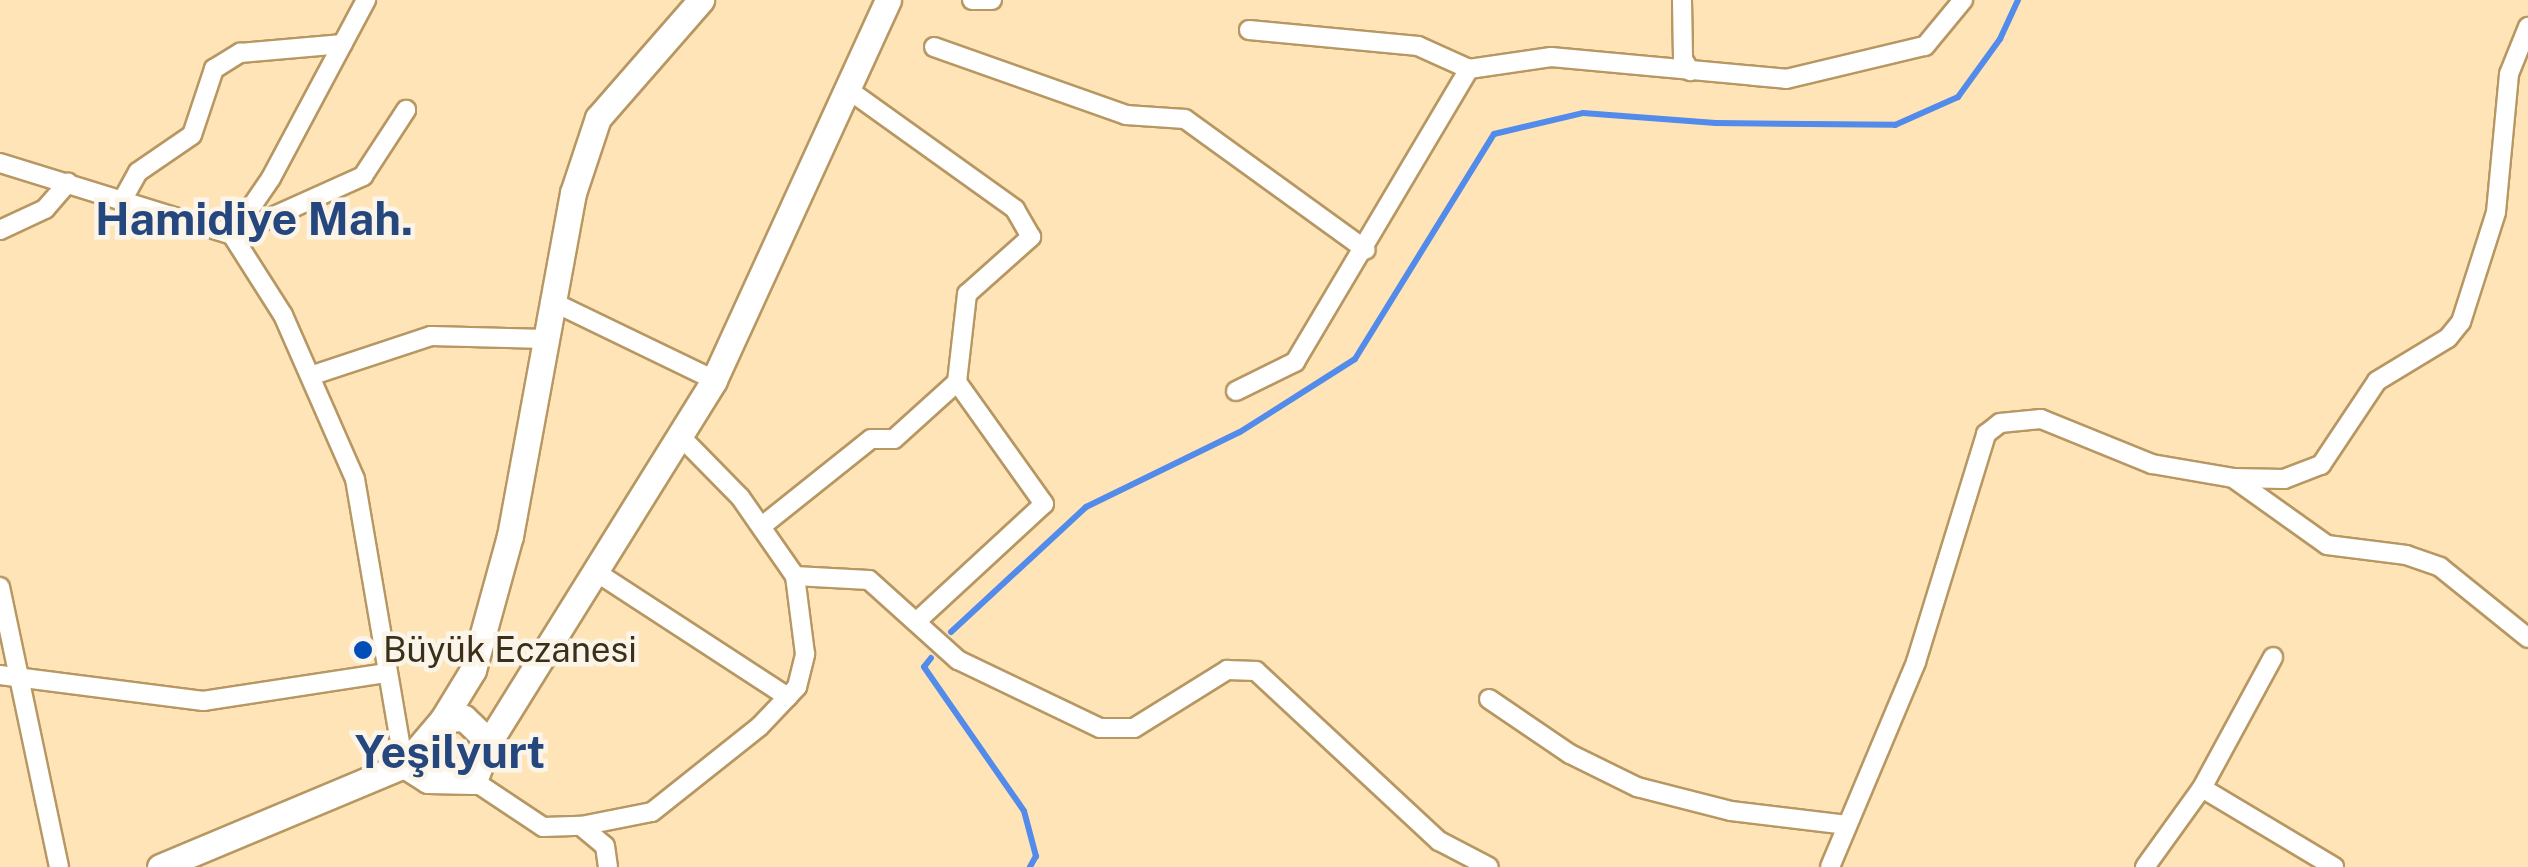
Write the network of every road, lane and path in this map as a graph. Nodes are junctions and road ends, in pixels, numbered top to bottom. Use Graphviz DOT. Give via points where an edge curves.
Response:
graph roads {
  1 [pos="366,0"];
  2 [pos="701,0"];
  3 [pos="888,0"];
  4 [pos="972,0"];
  5 [pos="992,0"];
  6 [pos="1682,0"];
  7 [pos="1964,0"];
  8 [pos="2528,27"];
  9 [pos="1249,30"];
  10 [pos="344,44"];
  11 [pos="934,46"];
  12 [pos="1469,69"];
  13 [pos="1690,71"];
  14 [pos="848,90"];
  15 [pos="406,110"];
  16 [pos="0,163"];
  17 [pos="68,183"];
  18 [pos="123,199"];
  19 [pos="0,230"];
  20 [pos="232,235"];
  21 [pos="1366,250"];
  22 [pos="553,302"];
  23 [pos="546,339"];
  24 [pos="310,376"];
  25 [pos="714,380"];
  26 [pos="957,382"];
  27 [pos="1236,391"];
  28 [pos="680,436"];
  29 [pos="2232,478"];
  30 [pos="762,526"];
  31 [pos="596,572"];
  32 [pos="795,576"];
  33 [pos="0,586"];
  34 [pos="916,622"];
  35 [pos="5,630"];
  36 [pos="2528,638"];
  37 [pos="2272,657"];
  38 [pos="387,673"];
  39 [pos="9,676"];
  40 [pos="788,697"];
  41 [pos="1489,699"];
  42 [pos="444,719"];
  43 [pos="489,742"];
  44 [pos="404,765"];
  45 [pos="474,781"];
  46 [pos="2202,788"];
  47 [pos="582,826"];
  48 [pos="1847,826"];
  49 [pos="60,867"];
  50 [pos="160,867"];
  51 [pos="608,867"];
  52 [pos="1489,867"];
  53 [pos="1830,867"];
  54 [pos="2145,867"];
  55 [pos="2334,867"];
  1 -- 10 [label="street"];
  2 -- 22 [label="main road" via="598,118 573,193"];
  3 -- 14 [label="main road"];
  4 -- 5 [label="street"];
  6 -- 13 [label="street"];
  7 -- 13 [label="street" via="1925,46 1885,60 1786,79"];
  8 -- 29 [label="street" via="2509,74 2496,212 2461,322 2448,338 2377,381 2321,465 2284,479"];
  9 -- 12 [label="street" via="1418,46"];
  10 -- 18 [label="street" via="240,53 214,70 192,135 138,172"];
  10 -- 20 [label="street"];
  11 -- 21 [label="street" via="1126,115 1184,120"];
  12 -- 13 [label="street" via="1551,57"];
  12 -- 21 [label="street"];
  14 -- 25 [label="main road"];
  14 -- 26 [label="street" via="1015,210 1031,238 967,294"];
  15 -- 20 [label="street" via="362,176"];
  16 -- 17 [label="street"];
  17 -- 18 [label="street"];
  17 -- 19 [label="street" via="45,209"];
  18 -- 20 [label="street"];
  20 -- 24 [label="street" via="283,315"];
  21 -- 27 [label="street" via="1295,362"];
  22 -- 23 [label="main road"];
  22 -- 25 [label="street"];
  23 -- 24 [label="street" via="431,336"];
  23 -- 42 [label="main road" via="510,536 474,670"];
  24 -- 38 [label="street" via="356,479 379,588"];
  25 -- 28 [label="main road"];
  26 -- 30 [label="street" via="894,440 871,438"];
  26 -- 34 [label="street" via="1044,504"];
  28 -- 30 [label="street"];
  28 -- 31 [label="main road"];
  29 -- 36 [label="street" via="2327,545 2406,555 2440,567"];
  29 -- 48 [label="street" via="2152,464 2041,418 2000,423 1986,434 1916,662"];
  30 -- 32 [label="street"];
  31 -- 40 [label="street"];
  31 -- 43 [label="main road"];
  32 -- 34 [label="street" via="869,580"];
  32 -- 40 [label="street" via="804,654"];
  33 -- 35 [label="street"];
  34 -- 52 [label="street" via="958,660 1100,728 1134,728 1227,670 1256,671 1439,842"];
  35 -- 39 [label="street"];
  37 -- 46 [label="street"];
  38 -- 39 [label="street" via="203,701"];
  38 -- 44 [label="street"];
  39 -- 49 [label="street"];
  40 -- 47 [label="street" via="652,812"];
  41 -- 48 [label="street" via="1570,754 1637,787 1731,812"];
  42 -- 43 [label="main road" via="464,718"];
  42 -- 44 [label="main road"];
  43 -- 45 [label="main road"];
  44 -- 45 [label="main road" via="428,780"];
  44 -- 50 [label="main road"];
  45 -- 47 [label="street" via="543,827"];
  46 -- 54 [label="street"];
  46 -- 55 [label="street"];
  47 -- 51 [label="street" via="605,846"];
  48 -- 53 [label="street"];
}
